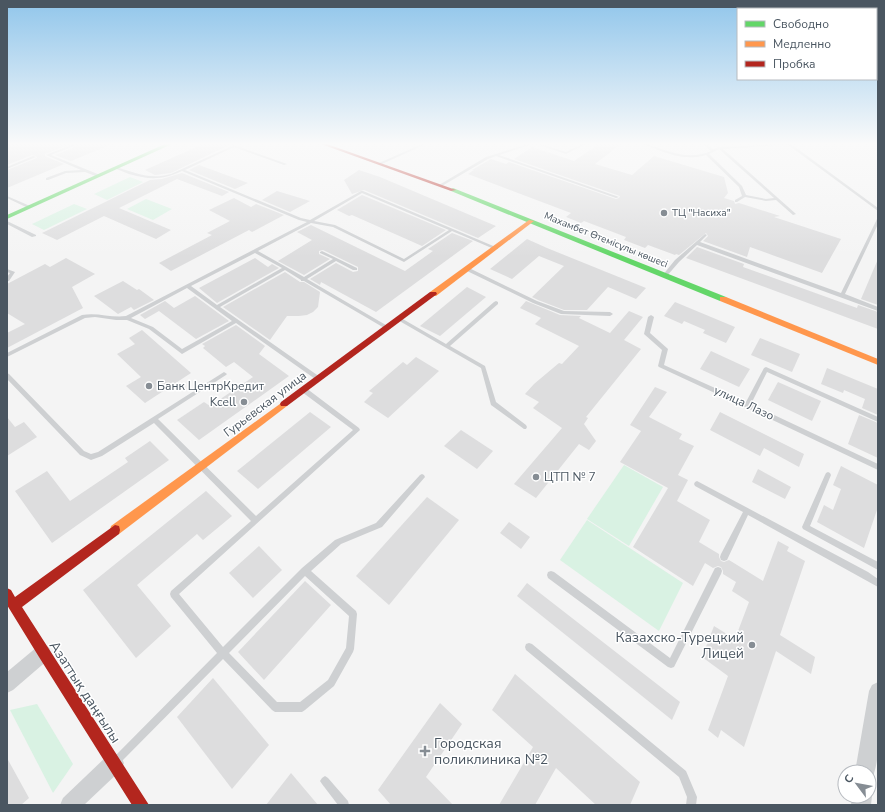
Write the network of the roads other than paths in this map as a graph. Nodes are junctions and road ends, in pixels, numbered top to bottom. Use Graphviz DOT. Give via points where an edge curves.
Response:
graph roads {
  1 [pos="86,182"];
  2 [pos="211,182"];
  3 [pos="433,182"];
  4 [pos="446,182"];
  5 [pos="573,182"];
  6 [pos="736,182"];
  7 [pos="758,182"];
  8 [pos="840,182"];
  9 [pos="441,185"];
  10 [pos="744,196"];
  11 [pos="7,197"];
  12 [pos="617,197"];
  13 [pos="777,199"];
  14 [pos="736,201"];
  15 [pos="29,207"];
  16 [pos="878,210"];
  17 [pos="794,214"];
  18 [pos="7,217"];
  19 [pos="878,220"];
  20 [pos="310,221"];
  21 [pos="531,221"];
  22 [pos="7,222"];
  23 [pos="451,230"];
  24 [pos="706,235"];
  25 [pos="34,236"];
  26 [pos="697,242"];
  27 [pos="496,248"];
  28 [pos="255,250"];
  29 [pos="322,252"];
  30 [pos="336,260"];
  31 [pos="284,269"];
  32 [pos="355,269"];
  33 [pos="467,269"];
  34 [pos="7,270"];
  35 [pos="664,276"];
  36 [pos="7,280"];
  37 [pos="303,280"];
  38 [pos="187,286"];
  39 [pos="842,295"];
  40 [pos="496,303"];
  41 [pos="217,307"];
  42 [pos="878,309"];
  43 [pos="610,314"];
  44 [pos="651,317"];
  45 [pos="126,318"];
  46 [pos="399,319"];
  47 [pos="236,321"];
  48 [pos="388,328"];
  49 [pos="447,346"];
  50 [pos="7,355"];
  51 [pos="878,362"];
  52 [pos="224,374"];
  53 [pos="7,375"];
  54 [pos="318,379"];
  55 [pos="304,390"];
  56 [pos="747,404"];
  57 [pos="154,419"];
  58 [pos="878,420"];
  59 [pos="524,427"];
  60 [pos="202,466"];
  61 [pos="878,467"];
  62 [pos="828,475"];
  63 [pos="422,477"];
  64 [pos="697,484"];
  65 [pos="747,511"];
  66 [pos="256,521"];
  67 [pos="724,557"];
  68 [pos="878,566"];
  69 [pos="306,571"];
  70 [pos="718,571"];
  71 [pos="551,575"];
  72 [pos="878,583"];
  73 [pos="7,594"];
  74 [pos="14,605"];
  75 [pos="529,647"];
  76 [pos="43,653"];
  77 [pos="223,653"];
  78 [pos="7,684"];
  79 [pos="878,691"];
  80 [pos="114,763"];
  81 [pos="866,764"];
  82 [pos="325,781"];
  83 [pos="70,805"];
  84 [pos="141,805"];
  85 [pos="344,805"];
  86 [pos="692,805"];
  1 -- 15 [label="main road"];
  2 -- 20 [label="lane"];
  3 -- 9 [label="main road, Махамбет Өтемісұлы көшесі"];
  4 -- 9 [label="lane"];
  5 -- 12 [label="lane"];
  6 -- 10 [label="lane"];
  7 -- 13 [label="lane"];
  8 -- 16 [label="lane"];
  9 -- 21 [label="main road, Махамбет Өтемісұлы көшесі"];
  10 -- 13 [label="lane"];
  10 -- 14 [label="lane"];
  11 -- 15 [label="lane"];
  13 -- 17 [label="lane"];
  15 -- 18 [label="main road"];
  19 -- 39 [label="lane"];
  20 -- 23 [label="lane" via="362,192"];
  20 -- 23 [label="lane" via="334,226 404,261"];
  20 -- 28 [label="lane"];
  21 -- 27 [label="main road, Гурьевская улица"];
  21 -- 35 [label="main road, Махамбет Өтемісұлы көшесі"];
  22 -- 25 [label="lane"];
  23 -- 27 [label="lane"];
  24 -- 26 [label="lane"];
  26 -- 35 [label="lane"];
  26 -- 39 [label="lane"];
  27 -- 33 [label="main road, Гурьевская улица"];
  28 -- 31 [label="lane"];
  28 -- 38 [label="lane"];
  29 -- 30 [label="lane"];
  30 -- 32 [label="lane"];
  30 -- 37 [label="lane"];
  31 -- 37 [label="lane"];
  31 -- 41 [label="lane"];
  33 -- 43 [label="lane" via="563,313"];
  33 -- 46 [label="main road, Гурьевская улица"];
  34 -- 36 [label="lane" via="13,272"];
  35 -- 51 [label="main road, Махамбет Өтемісұлы көшесі"];
  37 -- 48 [label="lane"];
  38 -- 41 [label="lane"];
  38 -- 45 [label="lane"];
  39 -- 42 [label="lane"];
  40 -- 49 [label="lane"];
  41 -- 47 [label="lane"];
  44 -- 56 [label="lane, улица Лазо" via="647,334 665,349 661,366"];
  45 -- 47 [label="lane" via="151,328 182,352"];
  45 -- 50 [label="lane" via="117,320 94,314 84,316"];
  46 -- 48 [label="main road, Гурьевская улица"];
  46 -- 49 [label="lane"];
  47 -- 54 [label="lane"];
  48 -- 54 [label="main road, Гурьевская улица"];
  49 -- 59 [label="lane" via="483,367 493,403"];
  52 -- 57 [label="lane"];
  53 -- 57 [label="lane" via="82,453 91,457 100,454"];
  54 -- 55 [label="main road, Гурьевская улица"];
  55 -- 60 [label="main road, Гурьевская улица"];
  55 -- 66 [label="lane" via="357,430"];
  56 -- 58 [label="lane" via="766,369"];
  56 -- 61 [label="lane, улица Лазо"];
  57 -- 60 [label="lane"];
  60 -- 66 [label="lane"];
  60 -- 74 [label="main road, Гурьевская улица"];
  62 -- 68 [label="lane" via="806,527"];
  63 -- 69 [label="lane" via="379,525 338,542"];
  64 -- 65 [label="lane"];
  65 -- 67 [label="lane"];
  65 -- 72 [label="lane"];
  66 -- 77 [label="lane" via="174,594"];
  69 -- 77 [label="lane"];
  69 -- 77 [label="lane" via="353,614 350,649 330,683 302,707 276,707"];
  70 -- 71 [label="lane" via="671,664"];
  73 -- 74 [label="main road, Азаттық даңғылы"];
  74 -- 76 [label="main road, Азаттық даңғылы"];
  75 -- 86 [label="lane" via="683,774 692,797"];
  76 -- 78 [label="street"];
  76 -- 80 [label="main road, Азаттық даңғылы"];
  77 -- 80 [label="lane"];
  79 -- 81 [label="street"];
  80 -- 83 [label="street"];
  80 -- 84 [label="main road, Азаттық даңғылы"];
  82 -- 85 [label="lane"];
}
